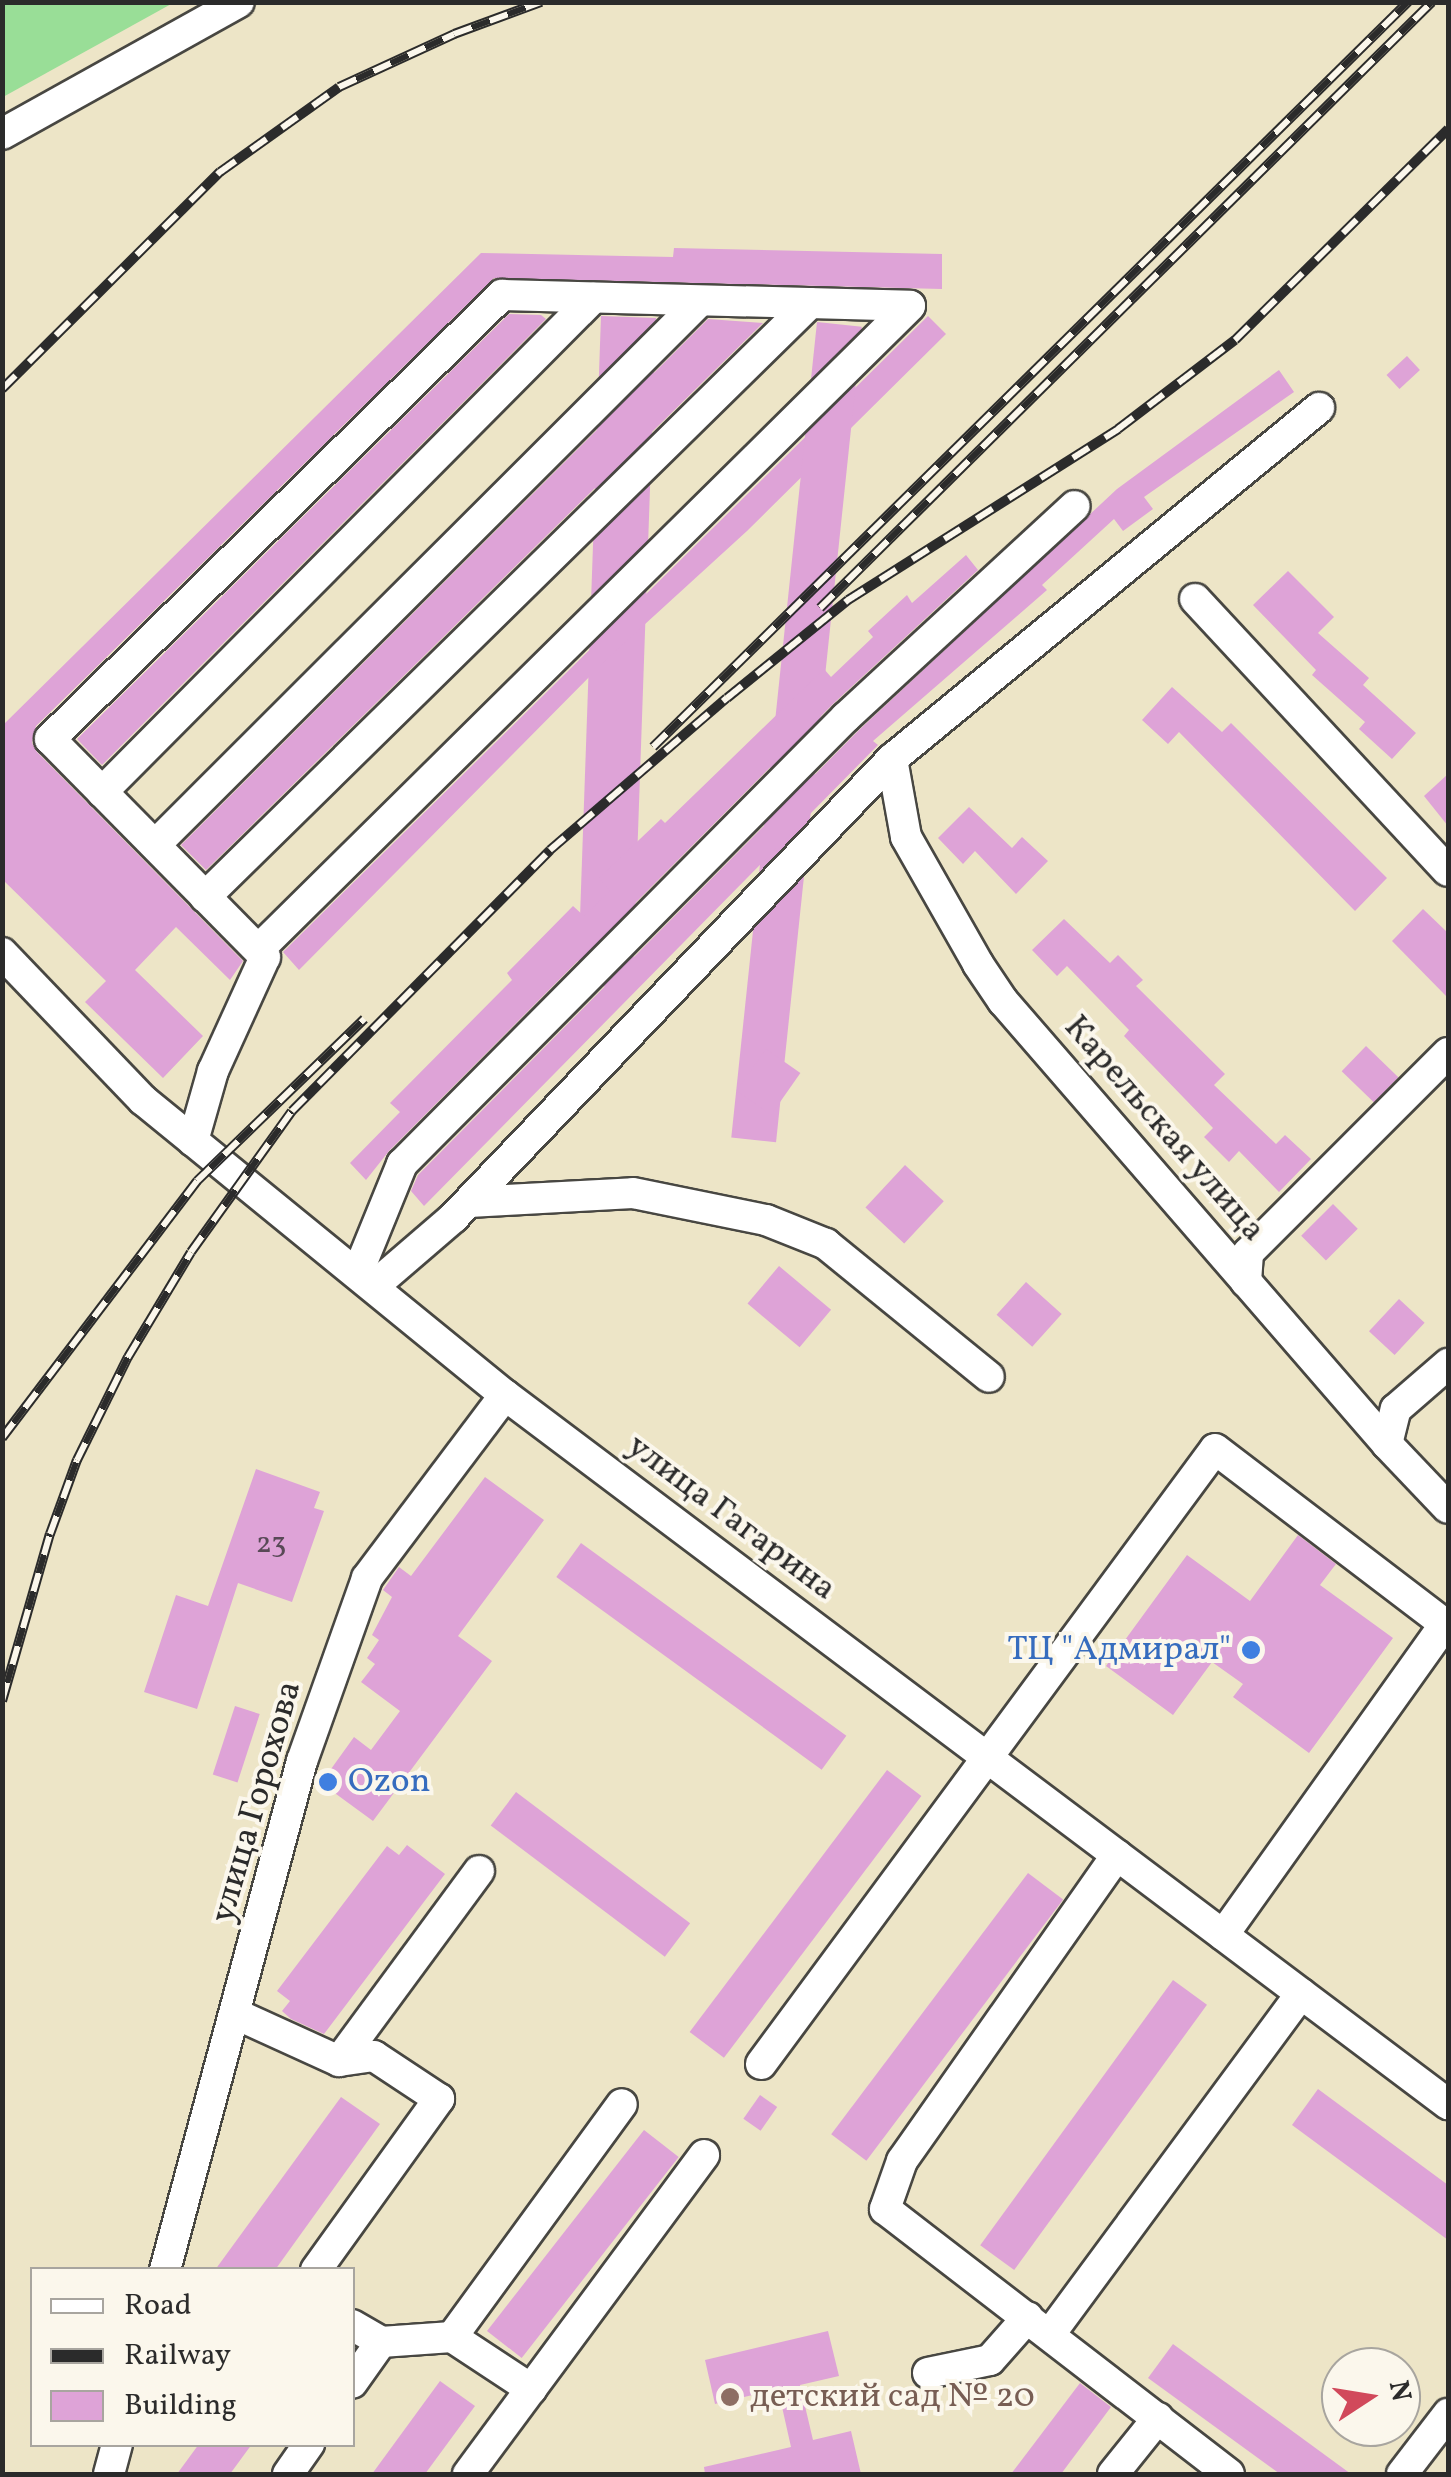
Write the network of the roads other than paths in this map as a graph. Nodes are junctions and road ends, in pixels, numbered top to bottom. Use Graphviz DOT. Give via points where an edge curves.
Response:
graph roads {
  1 [pos="239,2"];
  2 [pos="2,134"];
  3 [pos="593,298"];
  4 [pos="700,300"];
  5 [pos="810,303"];
  6 [pos="1318,408"];
  7 [pos="1075,506"];
  8 [pos="1195,598"];
  9 [pos="892,759"];
  10 [pos="102,792"];
  11 [pos="155,845"];
  12 [pos="1448,871"];
  13 [pos="205,897"];
  14 [pos="258,950"];
  15 [pos="2,953"];
  16 [pos="1448,1053"];
  17 [pos="193,1141"];
  18 [pos="469,1202"];
  19 [pos="367,1278"];
  20 [pos="1246,1282"];
  21 [pos="1448,1364"];
  22 [pos="990,1377"];
  23 [pos="505,1395"];
  24 [pos="1387,1444"];
  25 [pos="1448,1508"];
  26 [pos="986,1757"];
  27 [pos="1117,1856"];
  28 [pos="479,1871"];
  29 [pos="1223,1935"];
  30 [pos="1301,1994"];
  31 [pos="236,2014"];
  32 [pos="339,2061"];
  33 [pos="761,2064"];
  34 [pos="622,2104"];
  35 [pos="1448,2104"];
  36 [pos="704,2155"];
  37 [pos="166,2267"];
  38 [pos="318,2267"];
  39 [pos="355,2326"];
  40 [pos="1039,2326"];
  41 [pos="452,2337"];
  42 [pos="381,2342"];
  43 [pos="928,2374"];
  44 [pos="355,2379"];
  45 [pos="531,2389"];
  46 [pos="1448,2414"];
  47 [pos="1158,2418"];
  48 [pos="116,2447"];
  49 [pos="307,2447"];
  50 [pos="108,2474"];
  51 [pos="288,2474"];
  52 [pos="468,2474"];
  53 [pos="1113,2474"];
  54 [pos="1230,2474"];
  55 [pos="1402,2474"];
  1 -- 2 [label="street"];
  3 -- 4 [label="street"];
  3 -- 10 [label="street"];
  3 -- 10 [label="street" via="502,295 50,739"];
  4 -- 5 [label="street"];
  4 -- 11 [label="street"];
  5 -- 13 [label="street"];
  5 -- 14 [label="street" via="910,306"];
  6 -- 9 [label="street"];
  7 -- 19 [label="street" via="846,717 402,1164"];
  8 -- 12 [label="street"];
  9 -- 18 [label="street"];
  9 -- 20 [label="street, Карельская улица" via="906,837 978,964"];
  10 -- 11 [label="street"];
  11 -- 13 [label="street"];
  13 -- 14 [label="street"];
  14 -- 17 [label="street" via="265,957 213,1070"];
  15 -- 17 [label="street, улица Гагарина" via="143,1100"];
  16 -- 20 [label="street" via="1248,1253"];
  17 -- 19 [label="street, улица Гагарина"];
  18 -- 19 [label="street"];
  18 -- 22 [label="street" via="633,1193 766,1220 826,1244"];
  19 -- 23 [label="street, улица Гагарина"];
  20 -- 24 [label="street, Карельская улица"];
  21 -- 24 [label="street" via="1396,1409"];
  23 -- 26 [label="street, улица Гагарина"];
  23 -- 31 [label="street, улица Горохова" via="367,1578 302,1761"];
  24 -- 25 [label="street, Карельская улица"];
  26 -- 27 [label="street, улица Гагарина"];
  26 -- 29 [label="street" via="1215,1450 1445,1624"];
  26 -- 33 [label="street"];
  27 -- 29 [label="street, улица Гагарина"];
  27 -- 40 [label="street" via="902,2162 885,2209"];
  28 -- 32 [label="street"];
  29 -- 30 [label="street, улица Гагарина"];
  30 -- 35 [label="street, улица Гагарина"];
  30 -- 40 [label="street"];
  31 -- 32 [label="street"];
  31 -- 37 [label="street, улица Горохова"];
  32 -- 38 [label="street" via="374,2056 440,2100"];
  34 -- 41 [label="street"];
  36 -- 45 [label="street"];
  39 -- 42 [label="street"];
  40 -- 43 [label="street" via="990,2360"];
  40 -- 47 [label="street"];
  41 -- 42 [label="street"];
  41 -- 45 [label="street"];
  42 -- 44 [label="street"];
  45 -- 52 [label="street"];
  46 -- 55 [label="street"];
  47 -- 53 [label="street"];
  47 -- 54 [label="street"];
  48 -- 50 [label="street"];
  49 -- 51 [label="street"];
}
